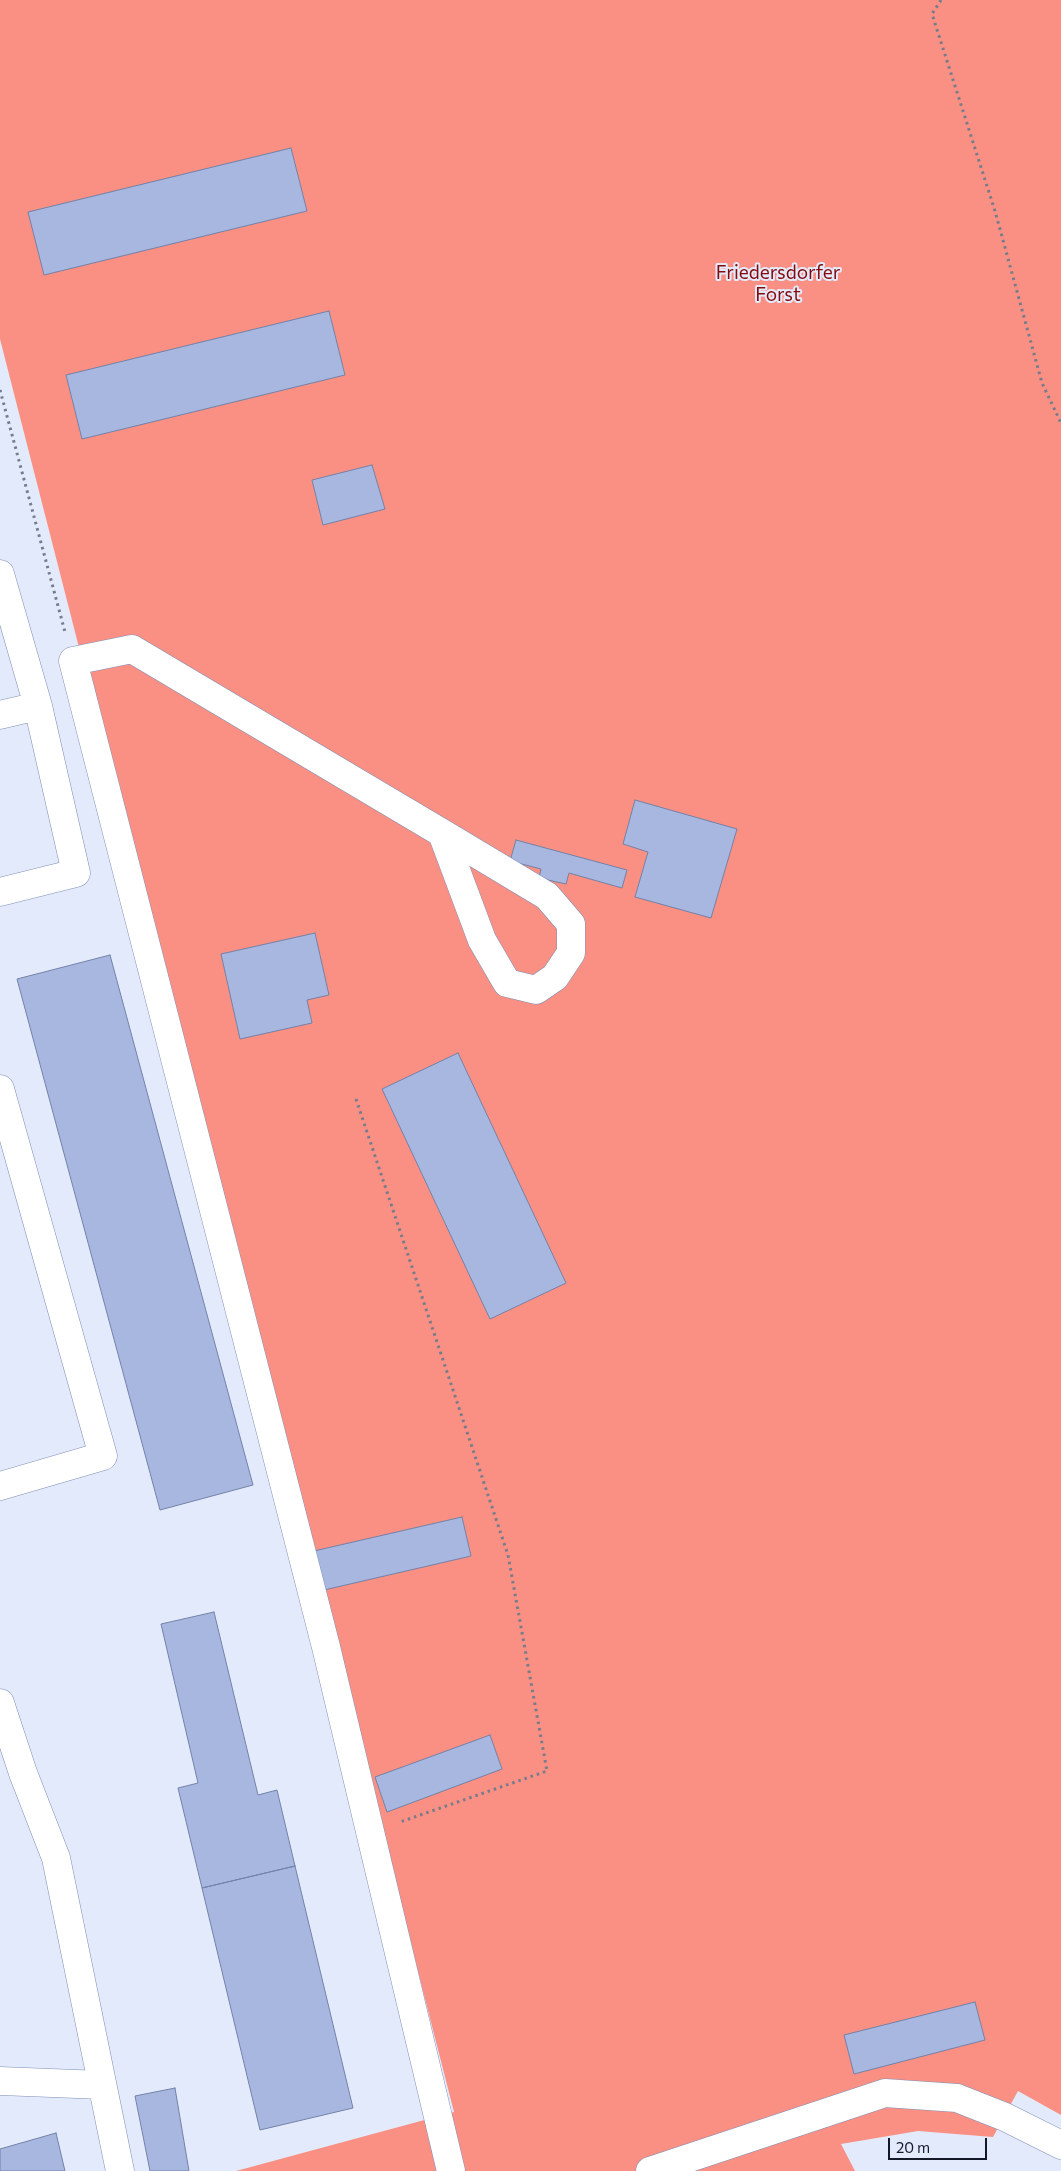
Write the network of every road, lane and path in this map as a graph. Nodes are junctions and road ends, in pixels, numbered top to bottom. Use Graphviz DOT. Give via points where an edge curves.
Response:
graph roads {
  1 [pos="941,0"];
  2 [pos="0,390"];
  3 [pos="1061,423"];
  4 [pos="0,574"];
  5 [pos="73,662"];
  6 [pos="38,706"];
  7 [pos="0,715"];
  8 [pos="442,833"];
  9 [pos="0,892"];
  10 [pos="0,1089"];
  11 [pos="356,1099"];
  12 [pos="0,1486"];
  13 [pos="0,1703"];
  14 [pos="371,1832"];
  15 [pos="0,2081"];
  16 [pos="102,2085"];
  17 [pos="1061,2145"];
  18 [pos="120,2171"];
  19 [pos="451,2171"];
  20 [pos="650,2171"];
  1 -- 3 [label="path" via="932,14 995,210 1042,383"];
  2 -- 5 [label="path"];
  4 -- 6 [label="lane"];
  5 -- 8 [label="lane" via="132,649"];
  5 -- 14 [label="lane"];
  6 -- 7 [label="lane"];
  6 -- 9 [label="lane" via="76,873"];
  8 -- 8 [label="lane" via="482,940 507,983 536,990 555,977 571,953 571,924 547,896"];
  10 -- 12 [label="lane" via="103,1456"];
  11 -- 14 [label="path" via="508,1555 547,1771"];
  13 -- 16 [label="lane" via="56,1858"];
  14 -- 19 [label="lane"];
  15 -- 16 [label="lane"];
  16 -- 18 [label="lane"];
  17 -- 20 [label="lane" via="958,2098 885,2093"];
}
